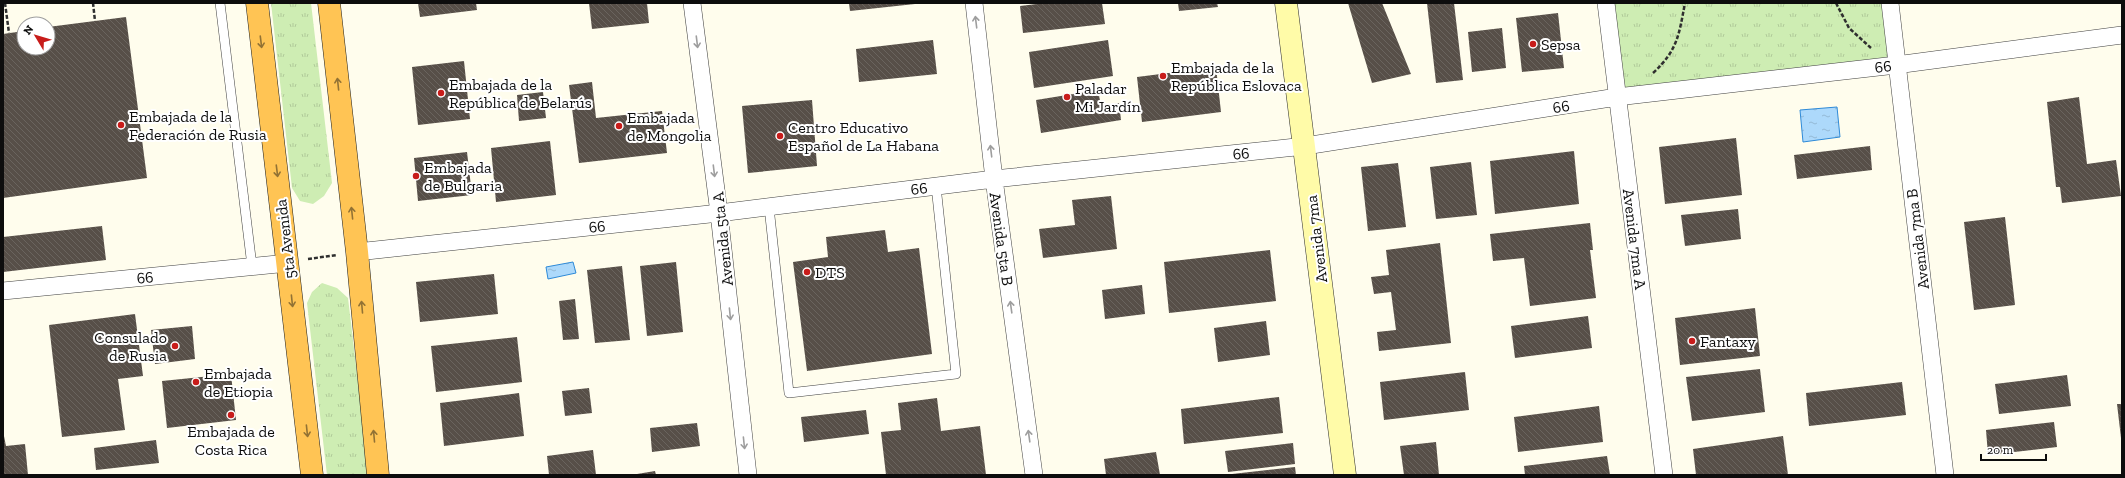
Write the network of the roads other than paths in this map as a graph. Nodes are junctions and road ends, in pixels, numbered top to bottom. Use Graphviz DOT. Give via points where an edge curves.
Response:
graph roads {
  1 [pos="220,3"];
  2 [pos="257,3"];
  3 [pos="329,3"];
  4 [pos="692,3"];
  5 [pos="974,3"];
  6 [pos="1286,3"];
  7 [pos="1606,3"];
  8 [pos="1890,3"];
  9 [pos="2122,35"];
  10 [pos="1896,65"];
  11 [pos="1617,97"];
  12 [pos="1305,146"];
  13 [pos="994,179"];
  14 [pos="936,186"];
  15 [pos="769,207"];
  16 [pos="719,213"];
  17 [pos="357,252"];
  18 [pos="288,263"];
  19 [pos="252,266"];
  20 [pos="3,291"];
  21 [pos="312,475"];
  22 [pos="378,475"];
  23 [pos="748,475"];
  24 [pos="1034,475"];
  25 [pos="1345,475"];
  26 [pos="1664,475"];
  27 [pos="1945,475"];
  1 -- 19 [label="lane"];
  2 -- 18 [label="highway, 5ta Avenida, one-way"];
  17 -- 3 [label="highway, one-way"];
  4 -- 16 [label="street, Avenida 5ta A, one-way"];
  13 -- 5 [label="street, Avenida 5ta B, one-way"];
  6 -- 12 [label="main road, Avenida 7ma"];
  7 -- 11 [label="street, Avenida 7ma A"];
  8 -- 10 [label="street, Avenida 7ma B"];
  9 -- 10 [label="street, 66"];
  10 -- 11 [label="street, 66"];
  10 -- 27 [label="street, Avenida 7ma B"];
  11 -- 12 [label="street, 66"];
  11 -- 26 [label="street, Avenida 7ma A"];
  12 -- 13 [label="street, 66"];
  12 -- 25 [label="main road, Avenida 7ma"];
  13 -- 14 [label="street, 66"];
  24 -- 13 [label="street, Avenida 5ta B, one-way"];
  14 -- 15 [label="street, 66"];
  14 -- 15 [label="lane" via="956,374 789,393"];
  15 -- 16 [label="street, 66"];
  16 -- 17 [label="street, 66"];
  16 -- 23 [label="street, Avenida 5ta A, one-way"];
  22 -- 17 [label="highway, one-way"];
  18 -- 19 [label="street, 66"];
  18 -- 21 [label="highway, 5ta Avenida, one-way"];
  19 -- 20 [label="street, 66"];
}
